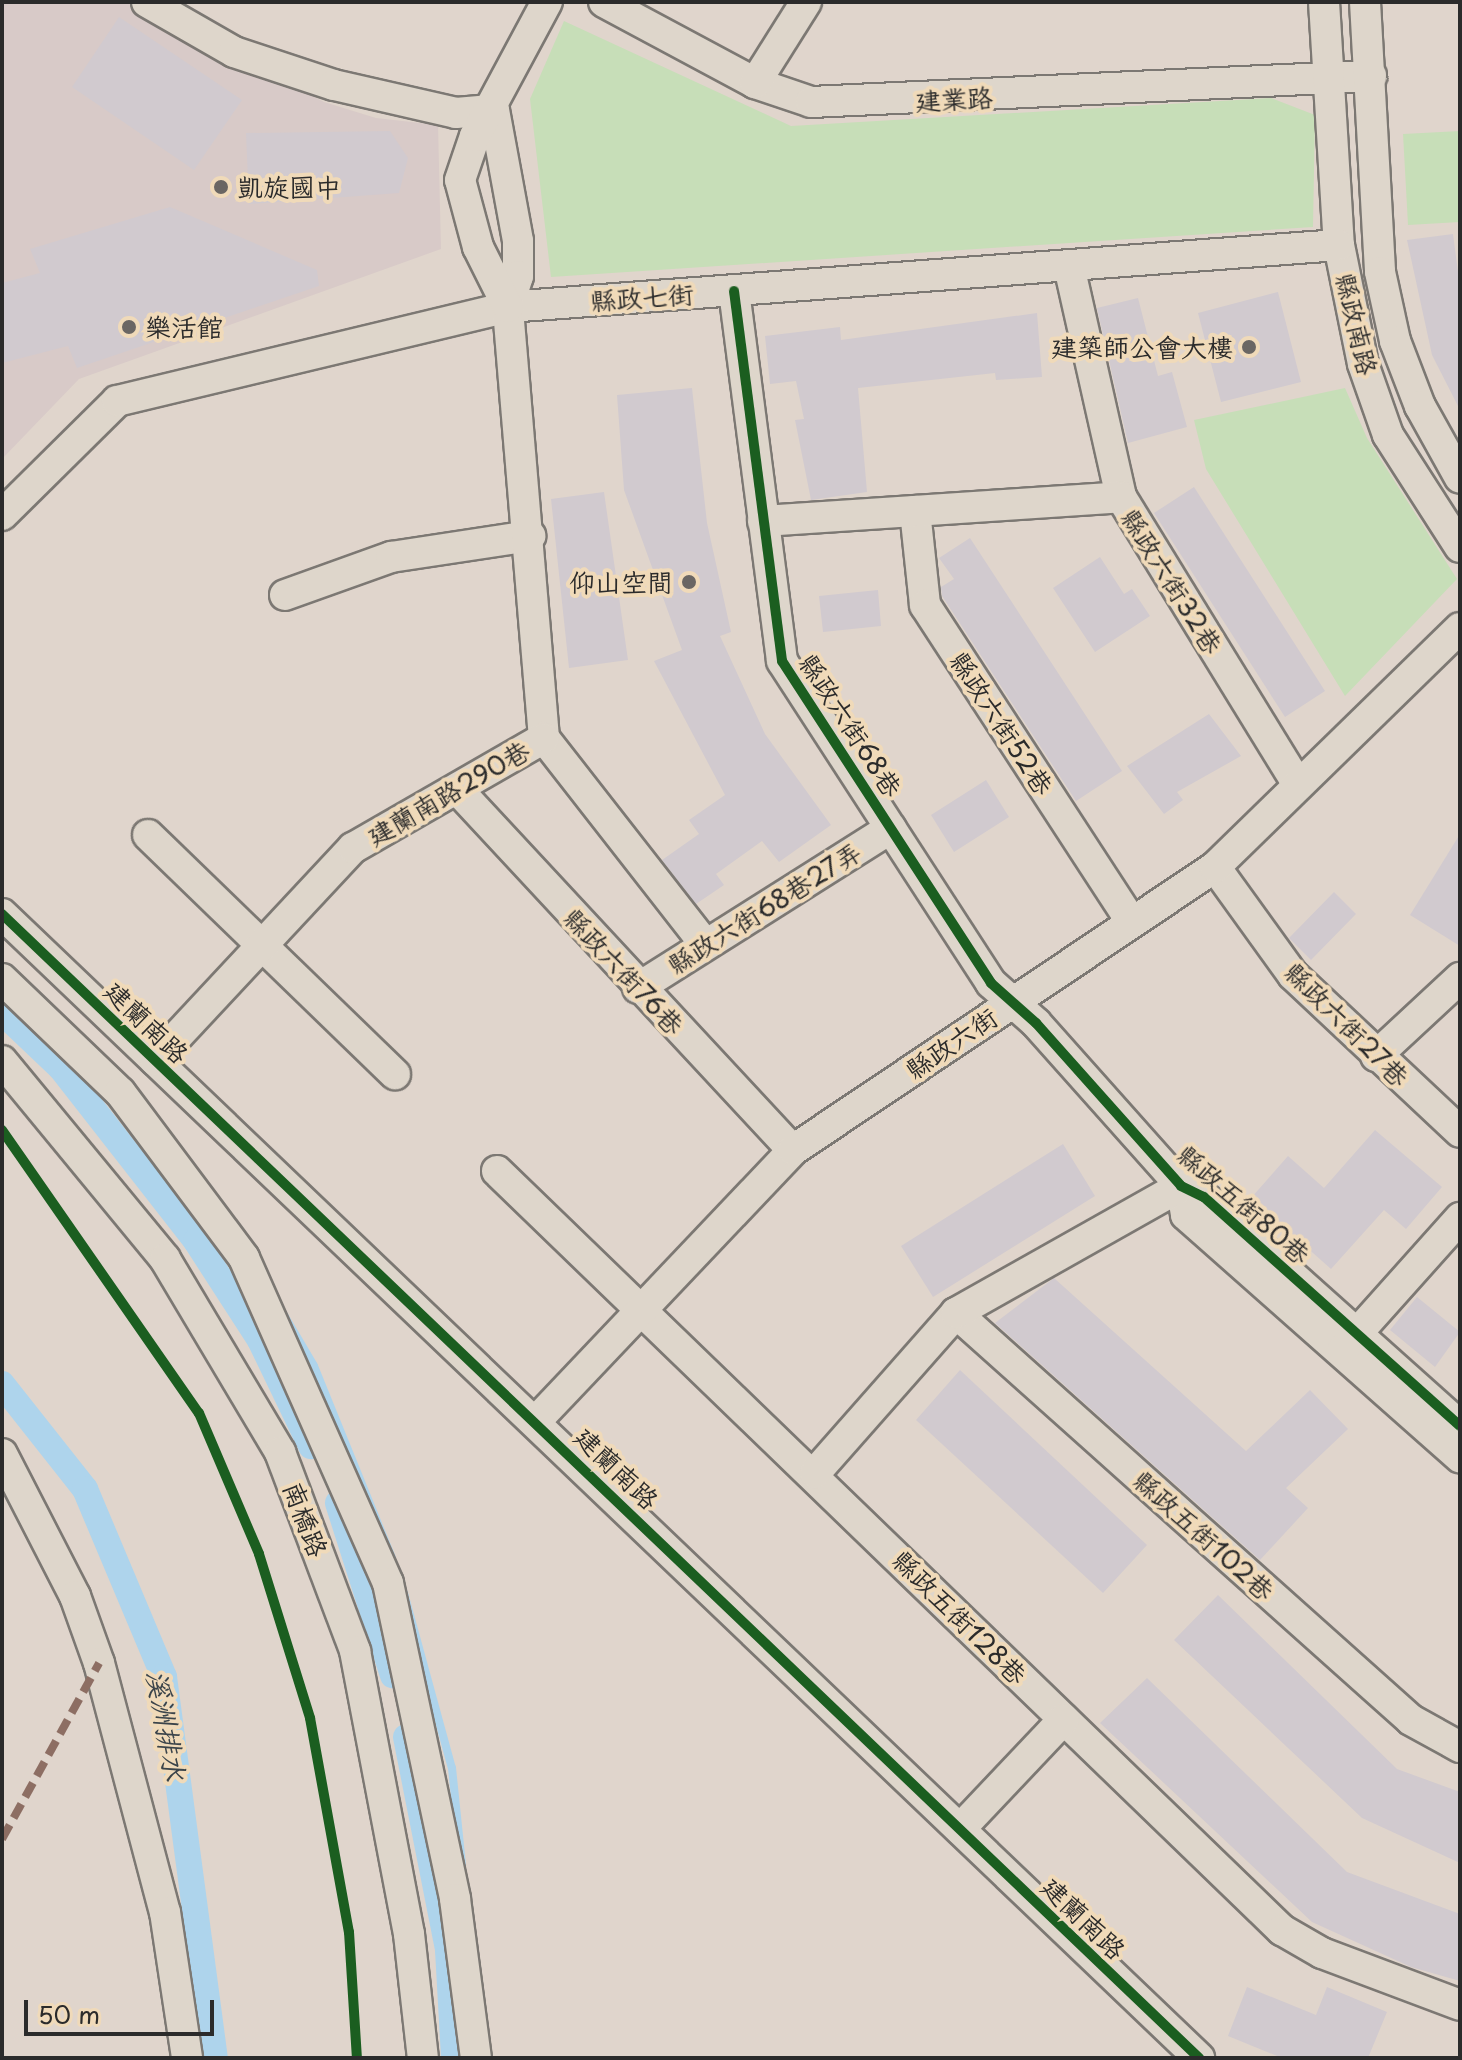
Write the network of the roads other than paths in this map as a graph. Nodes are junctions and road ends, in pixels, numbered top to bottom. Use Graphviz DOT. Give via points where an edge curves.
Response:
graph roads {
  1 [pos="147,2"];
  2 [pos="547,2"];
  3 [pos="604,2"];
  4 [pos="806,2"];
  5 [pos="1324,2"];
  6 [pos="1365,2"];
  7 [pos="1371,76"];
  8 [pos="1327,78"];
  9 [pos="755,83"];
  10 [pos="494,110"];
  11 [pos="1339,245"];
  12 [pos="1069,266"];
  13 [pos="734,291"];
  14 [pos="508,307"];
  15 [pos="1460,478"];
  16 [pos="1121,497"];
  17 [pos="915,511"];
  18 [pos="2,515"];
  19 [pos="763,521"];
  20 [pos="530,536"];
  21 [pos="1460,547"];
  22 [pos="285,595"];
  23 [pos="1460,628"];
  24 [pos="544,738"];
  25 [pos="1298,785"];
  26 [pos="457,789"];
  27 [pos="891,828"];
  28 [pos="148,835"];
  29 [pos="1215,867"];
  30 [pos="2,914"];
  31 [pos="1130,920"];
  32 [pos="705,944"];
  33 [pos="261,946"];
  34 [pos="1460,978"];
  35 [pos="2,979"];
  36 [pos="638,988"];
  37 [pos="1013,1001"];
  38 [pos="1376,1056"];
  39 [pos="155,1060"];
  40 [pos="2,1061"];
  41 [pos="395,1074"];
  42 [pos="1460,1132"];
  43 [pos="793,1150"];
  44 [pos="497,1171"];
  45 [pos="1181,1186"];
  46 [pos="1460,1218"];
  47 [pos="644,1310"];
  48 [pos="956,1313"];
  49 [pos="1347,1343"];
  50 [pos="536,1421"];
  51 [pos="1460,1426"];
  52 [pos="2,1454"];
  53 [pos="1460,1457"];
  54 [pos="815,1473"];
  55 [pos="1064,1719"];
  56 [pos="1460,1747"];
  57 [pos="960,1829"];
  58 [pos="1460,2005"];
  59 [pos="187,2058"];
  60 [pos="423,2058"];
  61 [pos="476,2058"];
  62 [pos="1199,2058"];
  1 -- 10 [label="street" via="234,52 334,85 456,113"];
  2 -- 10 [label="street"];
  3 -- 9 [label="street, 建業路"];
  4 -- 9 [label="street"];
  5 -- 8 [label="street, 縣政南路"];
  6 -- 7 [label="street, 縣政南路"];
  7 -- 8 [label="street, 建業路"];
  7 -- 15 [label="street, 縣政南路" via="1380,272 1392,327 1420,406"];
  8 -- 9 [label="street, 建業路" via="845,105 785,97"];
  8 -- 11 [label="street, 縣政南路"];
  10 -- 14 [label="street" via="518,241 518,276"];
  10 -- 14 [label="street" via="475,136 460,180 478,247"];
  11 -- 12 [label="street, 縣政七街"];
  11 -- 21 [label="street, 縣政南路" via="1363,364 1388,435"];
  12 -- 13 [label="street, 縣政七街"];
  12 -- 16 [label="street, 縣政六街32巷"];
  13 -- 14 [label="street, 縣政七街"];
  13 -- 19 [label="street, 縣政六街68巷"];
  14 -- 18 [label="street, 縣政七街" via="117,401"];
  14 -- 20 [label="street, 建蘭南路290巷"];
  16 -- 17 [label="street"];
  16 -- 25 [label="street, 縣政六街32巷"];
  17 -- 19 [label="street"];
  17 -- 31 [label="street, 縣政六街52巷" via="925,605"];
  19 -- 27 [label="street, 縣政六街68巷" via="782,661"];
  20 -- 22 [label="street" via="391,557"];
  20 -- 24 [label="street, 建蘭南路290巷"];
  23 -- 25 [label="street, 縣政六街"];
  24 -- 26 [label="street, 建蘭南路290巷"];
  24 -- 32 [label="street"];
  25 -- 29 [label="street, 縣政六街"];
  26 -- 33 [label="street, 建蘭南路290巷" via="353,848"];
  26 -- 36 [label="street, 縣政六街76巷"];
  27 -- 32 [label="street, 縣政六街68巷27弄"];
  27 -- 37 [label="street, 縣政六街68巷" via="991,983"];
  28 -- 33 [label="street"];
  29 -- 31 [label="street, 縣政六街"];
  29 -- 38 [label="street, 縣政六街27巷" via="1293,975"];
  30 -- 39 [label="street, 建蘭南路"];
  31 -- 37 [label="street, 縣政六街"];
  32 -- 36 [label="street, 縣政六街68巷27弄"];
  33 -- 39 [label="street, 建蘭南路290巷"];
  33 -- 41 [label="street"];
  34 -- 38 [label="street"];
  35 -- 61 [label="street" via="120,1092 244,1258 388,1583 455,1899"];
  36 -- 43 [label="street, 縣政六街76巷"];
  37 -- 43 [label="street, 縣政六街"];
  37 -- 45 [label="street, 縣政五街80巷"];
  38 -- 42 [label="street, 縣政六街27巷"];
  39 -- 50 [label="street, 建蘭南路"];
  40 -- 60 [label="street, 南橋路" via="165,1259 280,1452 355,1651 409,1934"];
  43 -- 47 [label="street, 縣政六街"];
  44 -- 47 [label="street, 縣政五街128巷"];
  45 -- 48 [label="street"];
  45 -- 49 [label="street, 縣政五街80巷" via="1204,1197"];
  46 -- 49 [label="street"];
  47 -- 50 [label="street, 縣政六街"];
  47 -- 54 [label="street, 縣政五街128巷"];
  48 -- 54 [label="street"];
  48 -- 56 [label="street, 縣政五街102巷" via="1411,1720"];
  49 -- 51 [label="street, 縣政五街80巷"];
  49 -- 53 [label="street, 縣政五街80巷"];
  50 -- 57 [label="street, 建蘭南路"];
  52 -- 59 [label="street" via="75,1596 108,1694 165,1912"];
  54 -- 55 [label="street, 縣政五街128巷"];
  55 -- 57 [label="street"];
  55 -- 58 [label="street, 縣政五街128巷" via="1282,1930 1322,1953"];
  57 -- 62 [label="street, 建蘭南路"];
}
